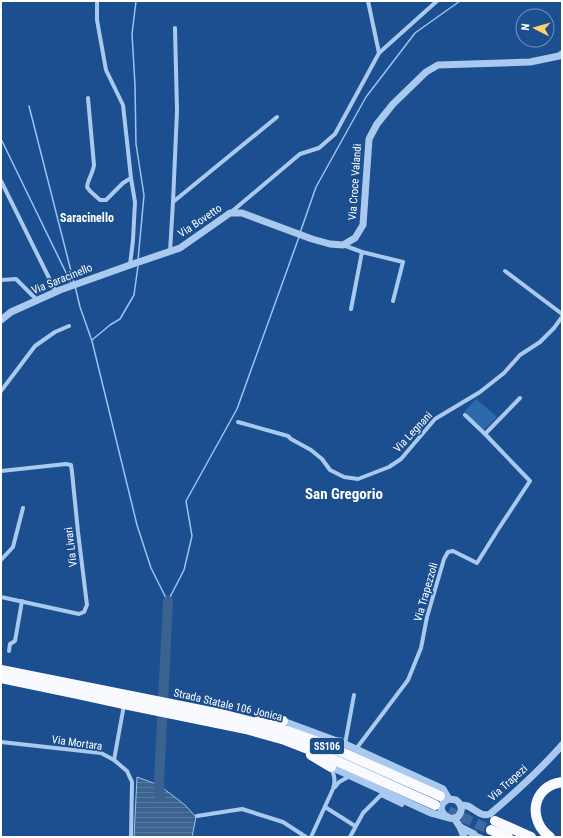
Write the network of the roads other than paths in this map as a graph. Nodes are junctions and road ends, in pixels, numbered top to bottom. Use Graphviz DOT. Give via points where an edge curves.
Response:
graph roads {
  1 [pos="97,1"];
  2 [pos="368,1"];
  3 [pos="437,1"];
  4 [pos="175,28"];
  5 [pos="379,53"];
  6 [pos="562,54"];
  7 [pos="88,98"];
  8 [pos="277,117"];
  9 [pos="131,178"];
  10 [pos="1,181"];
  11 [pos="173,202"];
  12 [pos="230,213"];
  13 [pos="343,245"];
  14 [pos="170,252"];
  15 [pos="362,252"];
  16 [pos="145,259"];
  17 [pos="131,264"];
  18 [pos="505,270"];
  19 [pos="1,280"];
  20 [pos="58,291"];
  21 [pos="37,300"];
  22 [pos="393,301"];
  23 [pos="351,309"];
  24 [pos="562,316"];
  25 [pos="1,320"];
  26 [pos="69,326"];
  27 [pos="1,390"];
  28 [pos="520,398"];
  29 [pos="465,415"];
  30 [pos="238,422"];
  31 [pos="485,434"];
  32 [pos="1,471"];
  33 [pos="23,508"];
  34 [pos="1,560"];
  35 [pos="1,597"];
  36 [pos="22,601"];
  37 [pos="9,651"];
  38 [pos="1,670"];
  39 [pos="1,678"];
  40 [pos="354,695"];
  41 [pos="131,703"];
  42 [pos="221,714"];
  43 [pos="208,716"];
  44 [pos="283,721"];
  45 [pos="285,740"];
  46 [pos="1,742"];
  47 [pos="345,744"];
  48 [pos="562,745"];
  49 [pos="356,749"];
  50 [pos="114,760"];
  51 [pos="331,767"];
  52 [pos="351,776"];
  53 [pos="562,782"];
  54 [pos="333,789"];
  55 [pos="441,800"];
  56 [pos="461,805"];
  57 [pos="402,806"];
  58 [pos="325,807"];
  59 [pos="197,816"];
  60 [pos="450,818"];
  61 [pos="355,826"];
  62 [pos="460,827"];
  63 [pos="474,836"];
  64 [pos="131,837"];
  65 [pos="306,837"];
  66 [pos="311,837"];
  67 [pos="350,837"];
  68 [pos="465,837"];
  69 [pos="482,837"];
  70 [pos="508,837"];
  71 [pos="531,837"];
  72 [pos="550,837"];
  1 -- 9 [label="street" via="97,20 106,70 123,105"];
  2 -- 5 [label="street"];
  3 -- 5 [label="street"];
  4 -- 11 [label="street" via="177,111"];
  5 -- 12 [label="street" via="335,134 319,148 300,154"];
  6 -- 13 [label="street, Via Croce Valandi" via="530,62 438,66 426,72 393,104 369,139 363,226 355,238"];
  7 -- 9 [label="street" via="94,165 87,187 100,200 106,200"];
  8 -- 11 [label="street"];
  9 -- 17 [label="street" via="135,202"];
  10 -- 20 [label="street"];
  11 -- 14 [label="street"];
  12 -- 13 [label="street, Via Bovetto" via="242,213 312,239"];
  12 -- 14 [label="street, Via Bovetto" via="180,248"];
  13 -- 15 [label="street"];
  14 -- 16 [label="street, Via Bovetto"];
  15 -- 22 [label="street" via="403,262"];
  15 -- 23 [label="street"];
  16 -- 17 [label="street, Via Saracinello"];
  17 -- 20 [label="street, Via Saracinello"];
  18 -- 24 [label="street"];
  19 -- 21 [label="street" via="16,279"];
  20 -- 21 [label="street, Via Saracinello"];
  21 -- 25 [label="street, Via Saracinello" via="11,312"];
  24 -- 30 [label="street, Via Legnani" via="540,342 520,355 504,373 480,392 435,419 401,459 389,467 358,479 344,477 330,470 311,450 288,436"];
  26 -- 27 [label="street" via="54,332 35,346"];
  28 -- 31 [label="street"];
  29 -- 31 [label="street"];
  31 -- 49 [label="street, Via Trapezzoli" via="530,481 477,563 453,551 448,552 427,617 421,648 408,680"];
  32 -- 36 [label="street, Via Livari" via="71,465 87,606 84,612 79,614"];
  33 -- 34 [label="street" via="13,547"];
  35 -- 36 [label="street, Via Livari"];
  36 -- 37 [label="street" via="15,641 10,644"];
  38 -- 41 [label="highway, Strada Statale 106 Jonica / SS106"];
  39 -- 41 [label="highway, Strada Statale 106 Jonica / SS106"];
  40 -- 47 [label="street"];
  41 -- 43 [label="highway, Strada Statale 106 Jonica / SS106"];
  41 -- 50 [label="street"];
  42 -- 43 [label="highway, Strada Statale 106 Jonica / SS106"];
  42 -- 44 [label="highway"];
  42 -- 55 [label="highway, Strada Statale 106 Jonica / SS106" via="287,731 326,745"];
  43 -- 45 [label="highway, Strada Statale 106 Jonica / SS106"];
  44 -- 47 [label="street"];
  45 -- 51 [label="highway"];
  45 -- 55 [label="highway, Strada Statale 106 Jonica / SS106"];
  46 -- 50 [label="street, Via Mortara" via="101,753"];
  47 -- 49 [label="street"];
  48 -- 56 [label="street, Via Trapezi" via="518,790 490,814 482,814"];
  49 -- 55 [label="street" via="443,789"];
  50 -- 64 [label="street, Via Mortara" via="127,771 132,782"];
  51 -- 52 [label="street"];
  51 -- 54 [label="street" via="335,782"];
  52 -- 54 [label="street" via="339,782"];
  52 -- 60 [label="street" via="431,813"];
  53 -- 72 [label="highway" via="543,791 536,808 536,818"];
  54 -- 58 [label="street"];
  55 -- 56 [label="street" via="456,800"];
  55 -- 60 [label="street" via="444,802 442,813"];
  56 -- 60 [label="street" via="460,814"];
  57 -- 61 [label="street" via="381,795 363,813"];
  58 -- 61 [label="street"];
  58 -- 66 [label="street"];
  59 -- 65 [label="street" via="242,809 283,822"];
  60 -- 62 [label="street"];
  61 -- 67 [label="street"];
  62 -- 63 [label="street"];
  62 -- 68 [label="street"];
  63 -- 68 [label="street"];
  63 -- 69 [label="street"];
  70 -- 71 [label="highway" via="493,826"];
}
